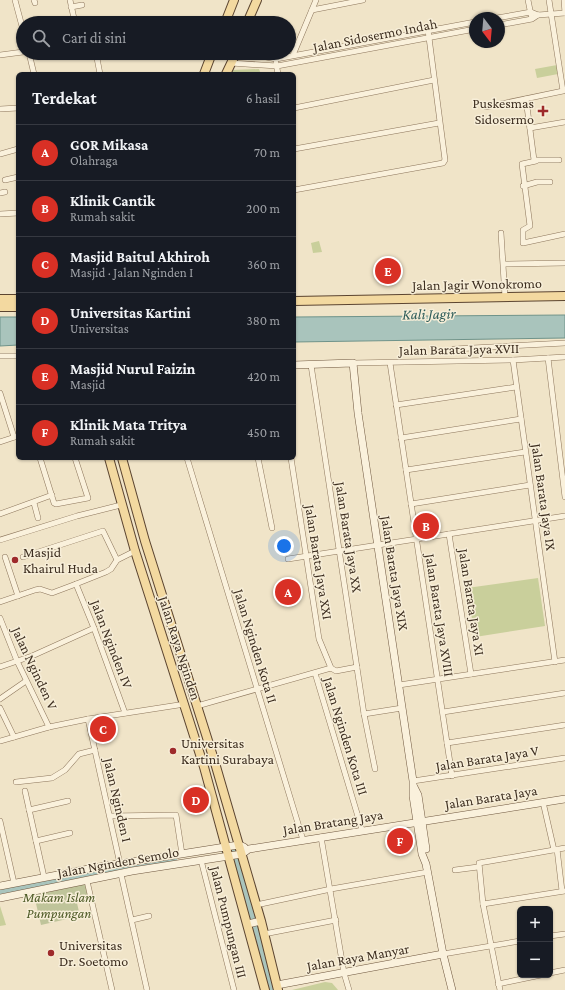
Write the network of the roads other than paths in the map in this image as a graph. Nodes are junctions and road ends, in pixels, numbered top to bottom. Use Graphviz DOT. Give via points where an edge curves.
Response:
graph roads {
  1 [pos="15,0"];
  2 [pos="70,0"];
  3 [pos="234,0"];
  4 [pos="257,0"];
  5 [pos="316,0"];
  6 [pos="363,0"];
  7 [pos="528,0"];
  8 [pos="549,0"];
  9 [pos="564,0"];
  10 [pos="82,4"];
  11 [pos="71,7"];
  12 [pos="312,10"];
  13 [pos="531,12"];
  14 [pos="565,13"];
  15 [pos="538,15"];
  16 [pos="552,15"];
  17 [pos="19,16"];
  18 [pos="73,16"];
  19 [pos="228,16"];
  20 [pos="250,16"];
  21 [pos="505,17"];
  22 [pos="532,19"];
  23 [pos="469,23"];
  24 [pos="505,24"];
  25 [pos="428,30"];
  26 [pos="469,30"];
  27 [pos="429,38"];
  28 [pos="299,43"];
  29 [pos="354,44"];
  30 [pos="296,49"];
  31 [pos="356,51"];
  32 [pos="16,53"];
  33 [pos="303,54"];
  34 [pos="0,55"];
  35 [pos="296,55"];
  36 [pos="30,60"];
  37 [pos="97,60"];
  38 [pos="209,60"];
  39 [pos="232,60"];
  40 [pos="276,60"];
  41 [pos="231,63"];
  42 [pos="277,66"];
  43 [pos="34,72"];
  44 [pos="100,72"];
  45 [pos="205,72"];
  46 [pos="227,72"];
  47 [pos="278,72"];
  48 [pos="563,76"];
  49 [pos="434,80"];
  50 [pos="526,99"];
  51 [pos="486,106"];
  52 [pos="16,108"];
  53 [pos="296,108"];
  54 [pos="0,109"];
  55 [pos="565,122"];
  56 [pos="439,123"];
  57 [pos="530,128"];
  58 [pos="296,149"];
  59 [pos="16,150"];
  60 [pos="0,154"];
  61 [pos="559,160"];
  62 [pos="536,161"];
  63 [pos="16,178"];
  64 [pos="6,180"];
  65 [pos="550,182"];
  66 [pos="523,186"];
  67 [pos="296,190"];
  68 [pos="16,213"];
  69 [pos="0,214"];
  70 [pos="501,233"];
  71 [pos="565,234"];
  72 [pos="565,263"];
  73 [pos="504,264"];
  74 [pos="565,296"];
  75 [pos="505,297"];
  76 [pos="0,299"];
  77 [pos="16,299"];
  78 [pos="296,300"];
  79 [pos="16,306"];
  80 [pos="0,307"];
  81 [pos="565,343"];
  82 [pos="454,349"];
  83 [pos="0,356"];
  84 [pos="16,356"];
  85 [pos="565,357"];
  86 [pos="548,358"];
  87 [pos="513,360"];
  88 [pos="353,363"];
  89 [pos="390,363"];
  90 [pos="311,364"];
  91 [pos="296,365"];
  92 [pos="516,387"];
  93 [pos="0,393"];
  94 [pos="396,405"];
  95 [pos="521,418"];
  96 [pos="16,437"];
  97 [pos="401,438"];
  98 [pos="0,442"];
  99 [pos="525,452"];
  100 [pos="41,460"];
  101 [pos="76,460"];
  102 [pos="110,460"];
  103 [pos="123,460"];
  104 [pos="188,460"];
  105 [pos="258,460"];
  106 [pos="291,460"];
  107 [pos="406,470"];
  108 [pos="530,485"];
  109 [pos="52,495"];
  110 [pos="565,497"];
  111 [pos="34,503"];
  112 [pos="121,504"];
  113 [pos="411,504"];
  114 [pos="0,514"];
  115 [pos="565,516"];
  116 [pos="38,518"];
  117 [pos="534,520"];
  118 [pos="272,528"];
  119 [pos="449,534"];
  120 [pos="416,539"];
  121 [pos="0,540"];
  122 [pos="378,544"];
  123 [pos="339,550"];
  124 [pos="135,551"];
  125 [pos="306,556"];
  126 [pos="5,557"];
  127 [pos="23,557"];
  128 [pos="288,559"];
  129 [pos="117,560"];
  130 [pos="158,583"];
  131 [pos="76,584"];
  132 [pos="147,586"];
  133 [pos="18,596"];
  134 [pos="0,602"];
  135 [pos="0,618"];
  136 [pos="94,628"];
  137 [pos="565,660"];
  138 [pos="17,661"];
  139 [pos="555,662"];
  140 [pos="0,667"];
  141 [pos="357,667"];
  142 [pos="331,668"];
  143 [pos="314,672"];
  144 [pos="471,674"];
  145 [pos="438,679"];
  146 [pos="26,681"];
  147 [pos="399,685"];
  148 [pos="256,690"];
  149 [pos="565,693"];
  150 [pos="0,699"];
  151 [pos="185,704"];
  152 [pos="197,706"];
  153 [pos="0,708"];
  154 [pos="402,708"];
  155 [pos="443,712"];
  156 [pos="125,713"];
  157 [pos="364,714"];
  158 [pos="88,719"];
  159 [pos="565,725"];
  160 [pos="50,727"];
  161 [pos="14,737"];
  162 [pos="0,741"];
  163 [pos="447,743"];
  164 [pos="95,750"];
  165 [pos="565,758"];
  166 [pos="216,763"];
  167 [pos="204,767"];
  168 [pos="375,769"];
  169 [pos="452,776"];
  170 [pos="16,782"];
  171 [pos="414,784"];
  172 [pos="25,791"];
  173 [pos="565,799"];
  174 [pos="68,801"];
  175 [pos="543,802"];
  176 [pos="29,810"];
  177 [pos="110,816"];
  178 [pos="0,821"];
  179 [pos="419,821"];
  180 [pos="362,830"];
  181 [pos="70,833"];
  182 [pos="321,837"];
  183 [pos="303,840"];
  184 [pos="36,841"];
  185 [pos="239,845"];
  186 [pos="565,848"];
  187 [pos="249,849"];
  188 [pos="555,850"];
  189 [pos="231,853"];
  190 [pos="182,854"];
  191 [pos="201,860"];
  192 [pos="120,862"];
  193 [pos="478,867"];
  194 [pos="455,870"];
  195 [pos="428,872"];
  196 [pos="100,873"];
  197 [pos="121,874"];
  198 [pos="44,877"];
  199 [pos="87,881"];
  200 [pos="14,883"];
  201 [pos="0,886"];
  202 [pos="331,889"];
  203 [pos="564,891"];
  204 [pos="0,898"];
  205 [pos="483,904"];
  206 [pos="256,905"];
  207 [pos="149,916"];
  208 [pos="132,920"];
  209 [pos="336,920"];
  210 [pos="255,922"];
  211 [pos="264,934"];
  212 [pos="565,934"];
  213 [pos="553,936"];
  214 [pos="517,942"];
  215 [pos="490,946"];
  216 [pos="443,954"];
  217 [pos="565,970"];
  218 [pos="553,972"];
  219 [pos="344,973"];
  220 [pos="530,978"];
  221 [pos="278,987"];
  222 [pos="499,987"];
  223 [pos="112,990"];
  224 [pos="147,990"];
  225 [pos="234,990"];
  226 [pos="265,990"];
  227 [pos="349,990"];
  228 [pos="452,990"];
  1 -- 17 [label="street"];
  2 -- 11 [label="street"];
  3 -- 19 [label="main road"];
  4 -- 20 [label="main road"];
  5 -- 12 [label="street"];
  6 -- 12 [label="street"];
  7 -- 13 [label="street"];
  8 -- 16 [label="street"];
  9 -- 14 [label="street"];
  10 -- 11 [label="street"];
  11 -- 18 [label="street"];
  12 -- 28 [label="street"];
  13 -- 15 [label="street"];
  13 -- 21 [label="street"];
  13 -- 22 [label="street"];
  14 -- 16 [label="street"];
  15 -- 16 [label="street"];
  15 -- 22 [label="street"];
  16 -- 48 [label="street"];
  22 -- 24 [label="street"];
  23 -- 25 [label="street, Jalan Sidosermo Indah"];
  25 -- 27 [label="street"];
  25 -- 29 [label="street, Jalan Sidosermo Indah"];
  26 -- 27 [label="street, Jalan Sidosermo Indah"];
  27 -- 31 [label="street, Jalan Sidosermo Indah"];
  27 -- 49 [label="street"];
  28 -- 30 [label="street"];
  28 -- 33 [label="street"];
  29 -- 31 [label="street"];
  29 -- 33 [label="street, Jalan Sidosermo Indah"];
  31 -- 42 [label="street, Jalan Sidosermo Indah"];
  32 -- 34 [label="street"];
  33 -- 35 [label="street, Jalan Sidosermo Indah"];
  36 -- 43 [label="street"];
  37 -- 44 [label="street"];
  38 -- 45 [label="main road"];
  39 -- 41 [label="main road"];
  40 -- 42 [label="street"];
  41 -- 42 [label="street, Jalan Sidosermo Indah"];
  41 -- 46 [label="main road"];
  42 -- 47 [label="street"];
  48 -- 50 [label="street" via="564,91"];
  49 -- 53 [label="street"];
  49 -- 56 [label="street"];
  50 -- 51 [label="street"];
  50 -- 57 [label="street"];
  52 -- 54 [label="street"];
  55 -- 57 [label="street"];
  56 -- 58 [label="street"];
  56 -- 67 [label="street" via="445,160 441,164"];
  57 -- 62 [label="street"];
  59 -- 60 [label="street"];
  61 -- 62 [label="street"];
  62 -- 66 [label="street" via="522,163"];
  63 -- 64 [label="street"];
  65 -- 66 [label="street"];
  66 -- 71 [label="street" via="529,220 529,228 523,230 523,244"];
  68 -- 69 [label="street"];
  70 -- 73 [label="street"];
  72 -- 73 [label="street"];
  73 -- 75 [label="street"];
  74 -- 75 [label="main road, Jalan Jagir Wonokromo"];
  75 -- 78 [label="main road, Jalan Jagir Wonokromo"];
  76 -- 77 [label="main road"];
  79 -- 80 [label="main road"];
  81 -- 82 [label="street"];
  83 -- 84 [label="street"];
  85 -- 86 [label="street, Jalan Barata Jaya XVII"];
  86 -- 87 [label="street, Jalan Barata Jaya XVII"];
  86 -- 110 [label="street"];
  87 -- 89 [label="street, Jalan Barata Jaya XVII"];
  87 -- 92 [label="street, Jalan Barata Jaya IX"];
  88 -- 89 [label="street, Jalan Barata Jaya XVII"];
  88 -- 90 [label="street"];
  88 -- 122 [label="street, Jalan Barata Jaya XIX"];
  89 -- 94 [label="street, Jalan Barata Jaya XVIII"];
  90 -- 91 [label="street"];
  90 -- 123 [label="street, Jalan Barata Jaya XX"];
  92 -- 94 [label="street"];
  92 -- 95 [label="street, Jalan Barata Jaya IX"];
  93 -- 96 [label="street"];
  94 -- 97 [label="street, Jalan Barata Jaya XVIII"];
  95 -- 97 [label="street"];
  95 -- 99 [label="street, Jalan Barata Jaya IX"];
  96 -- 98 [label="street"];
  97 -- 107 [label="street, Jalan Barata Jaya XVIII"];
  99 -- 107 [label="street"];
  99 -- 108 [label="street, Jalan Barata Jaya IX"];
  100 -- 109 [label="street"];
  101 -- 109 [label="street" via="88,498 56,504"];
  102 -- 112 [label="main road, Jalan Raya Nginden"];
  103 -- 130 [label="main road, Jalan Raya Nginden"];
  104 -- 148 [label="street, Jalan Nginden Kota II"];
  105 -- 118 [label="street"];
  106 -- 125 [label="street, Jalan Barata Jaya XXI"];
  107 -- 113 [label="street, Jalan Barata Jaya XVIII"];
  108 -- 113 [label="street"];
  108 -- 117 [label="street, Jalan Barata Jaya IX"];
  109 -- 111 [label="street"];
  111 -- 114 [label="street"];
  111 -- 116 [label="street"];
  112 -- 121 [label="street"];
  112 -- 124 [label="main road, Jalan Raya Nginden"];
  113 -- 120 [label="street, Jalan Barata Jaya XVIII"];
  115 -- 117 [label="street"];
  117 -- 119 [label="street"];
  117 -- 139 [label="street, Jalan Barata Jaya IX"];
  119 -- 120 [label="street"];
  119 -- 144 [label="street, Jalan Barata Jaya XI"];
  120 -- 122 [label="street"];
  120 -- 145 [label="street, Jalan Barata Jaya XVIII"];
  122 -- 123 [label="street"];
  122 -- 147 [label="street, Jalan Barata Jaya XIX"];
  123 -- 125 [label="street"];
  123 -- 141 [label="street, Jalan Barata Jaya XX"];
  124 -- 129 [label="street"];
  124 -- 132 [label="main road, Jalan Raya Nginden"];
  125 -- 128 [label="street"];
  125 -- 142 [label="street, Jalan Barata Jaya XXI" via="319,639"];
  126 -- 133 [label="street"];
  127 -- 129 [label="street" via="103,531"];
  129 -- 131 [label="street" via="106,572"];
  130 -- 132 [label="street"];
  130 -- 152 [label="main road, Jalan Raya Nginden"];
  131 -- 133 [label="street" via="54,592 38,589"];
  131 -- 136 [label="street, Jalan Nginden IV"];
  132 -- 151 [label="main road, Jalan Raya Nginden"];
  133 -- 134 [label="street"];
  135 -- 138 [label="street, Jalan Nginden V"];
  136 -- 138 [label="street"];
  136 -- 156 [label="street, Jalan Nginden IV"];
  137 -- 139 [label="street"];
  138 -- 140 [label="street"];
  138 -- 146 [label="street, Jalan Nginden V"];
  139 -- 144 [label="street"];
  141 -- 142 [label="street" via="336,671"];
  141 -- 157 [label="street, Jalan Barata Jaya XX"];
  142 -- 143 [label="street"];
  143 -- 148 [label="street"];
  143 -- 180 [label="street, Jalan Nginden Kota III"];
  144 -- 145 [label="street"];
  145 -- 147 [label="street"];
  145 -- 155 [label="street, Jalan Barata Jaya XVIII"];
  146 -- 150 [label="street"];
  146 -- 160 [label="street, Jalan Nginden V"];
  147 -- 154 [label="street, Jalan Barata Jaya XIX"];
  148 -- 152 [label="street"];
  148 -- 183 [label="street, Jalan Nginden Kota II"];
  149 -- 155 [label="street"];
  151 -- 156 [label="street"];
  151 -- 167 [label="main road, Jalan Raya Nginden"];
  152 -- 166 [label="main road, Jalan Raya Nginden"];
  153 -- 161 [label="street"];
  154 -- 157 [label="street"];
  154 -- 171 [label="street, Jalan Barata Jaya XIX"];
  155 -- 163 [label="street, Jalan Barata Jaya XVIII"];
  156 -- 158 [label="street"];
  157 -- 168 [label="street, Jalan Barata Jaya XX"];
  158 -- 160 [label="street"];
  158 -- 164 [label="street, Jalan Nginden I"];
  159 -- 163 [label="street"];
  160 -- 161 [label="street"];
  161 -- 162 [label="street"];
  163 -- 169 [label="street, Jalan Barata Jaya XVIII"];
  164 -- 170 [label="street" via="79,754 65,770 52,778"];
  164 -- 177 [label="street, Jalan Nginden I"];
  165 -- 169 [label="street, Jalan Barata Jaya V"];
  166 -- 167 [label="main road"];
  166 -- 185 [label="main road, Jalan Raya Nginden"];
  167 -- 189 [label="main road, Jalan Raya Nginden"];
  169 -- 171 [label="street, Jalan Barata Jaya V"];
  171 -- 179 [label="street, Jalan Barata Jaya XIX" via="418,795"];
  172 -- 176 [label="street"];
  173 -- 175 [label="street, Jalan Barata Jaya"];
  174 -- 176 [label="street"];
  175 -- 179 [label="street, Jalan Barata Jaya"];
  175 -- 188 [label="street"];
  176 -- 184 [label="street"];
  177 -- 190 [label="street" via="175,815"];
  177 -- 192 [label="street, Jalan Nginden I"];
  178 -- 200 [label="street"];
  179 -- 180 [label="street, Jalan Bratang Jaya"];
  179 -- 195 [label="street, Jalan Barata Jaya XIX" via="423,859"];
  180 -- 182 [label="street, Jalan Bratang Jaya"];
  181 -- 184 [label="street"];
  182 -- 183 [label="street, Jalan Bratang Jaya"];
  182 -- 202 [label="street"];
  183 -- 187 [label="street, Jalan Bratang Jaya"];
  184 -- 198 [label="street"];
  185 -- 187 [label="street"];
  185 -- 189 [label="main road, Jalan Raya Manyar"];
  185 -- 189 [label="street, Jalan Nginden Semolo"];
  186 -- 188 [label="street"];
  187 -- 189 [label="street, Jalan Bratang Jaya"];
  188 -- 193 [label="street" via="482,862"];
  188 -- 203 [label="street"];
  189 -- 190 [label="street, Jalan Nginden Semolo"];
  189 -- 191 [label="street, Jalan Nginden Semolo"];
  189 -- 206 [label="main road, Jalan Raya Manyar"];
  189 -- 210 [label="main road, Jalan Raya Manyar"];
  190 -- 192 [label="street, Jalan Nginden Semolo"];
  191 -- 197 [label="street, Jalan Nginden Semolo"];
  191 -- 225 [label="street, Jalan Pumpungan III"];
  192 -- 196 [label="street, Jalan Nginden Semolo"];
  193 -- 194 [label="street"];
  193 -- 205 [label="street"];
  195 -- 202 [label="street"];
  195 -- 216 [label="street, Jalan Barata Jaya XIX"];
  196 -- 197 [label="street, Jalan Nginden Semolo"];
  196 -- 198 [label="street, Jalan Nginden Semolo"];
  196 -- 199 [label="street, Jalan Nginden Semolo"];
  197 -- 208 [label="street"];
  198 -- 200 [label="street, Jalan Nginden Semolo"];
  199 -- 204 [label="street, Jalan Nginden Semolo"];
  199 -- 223 [label="street"];
  200 -- 201 [label="street, Jalan Nginden Semolo"];
  202 -- 206 [label="street"];
  202 -- 209 [label="street"];
  203 -- 205 [label="street"];
  205 -- 215 [label="street"];
  206 -- 210 [label="main road, Jalan Raya Manyar"];
  207 -- 208 [label="street"];
  208 -- 224 [label="street"];
  209 -- 211 [label="street"];
  209 -- 219 [label="street"];
  210 -- 211 [label="main road, Jalan Raya Manyar"];
  210 -- 226 [label="main road, Jalan Raya Manyar"];
  211 -- 221 [label="main road, Jalan Raya Manyar"];
  212 -- 213 [label="street"];
  214 -- 215 [label="street"];
  215 -- 216 [label="street"];
  215 -- 222 [label="street"];
  216 -- 219 [label="street, Jalan Raya Manyar"];
  216 -- 228 [label="street, Jalan Barata Jaya XIX"];
  217 -- 218 [label="street"];
  219 -- 221 [label="street, Jalan Raya Manyar"];
  219 -- 227 [label="street"];
  220 -- 222 [label="street"];
}
